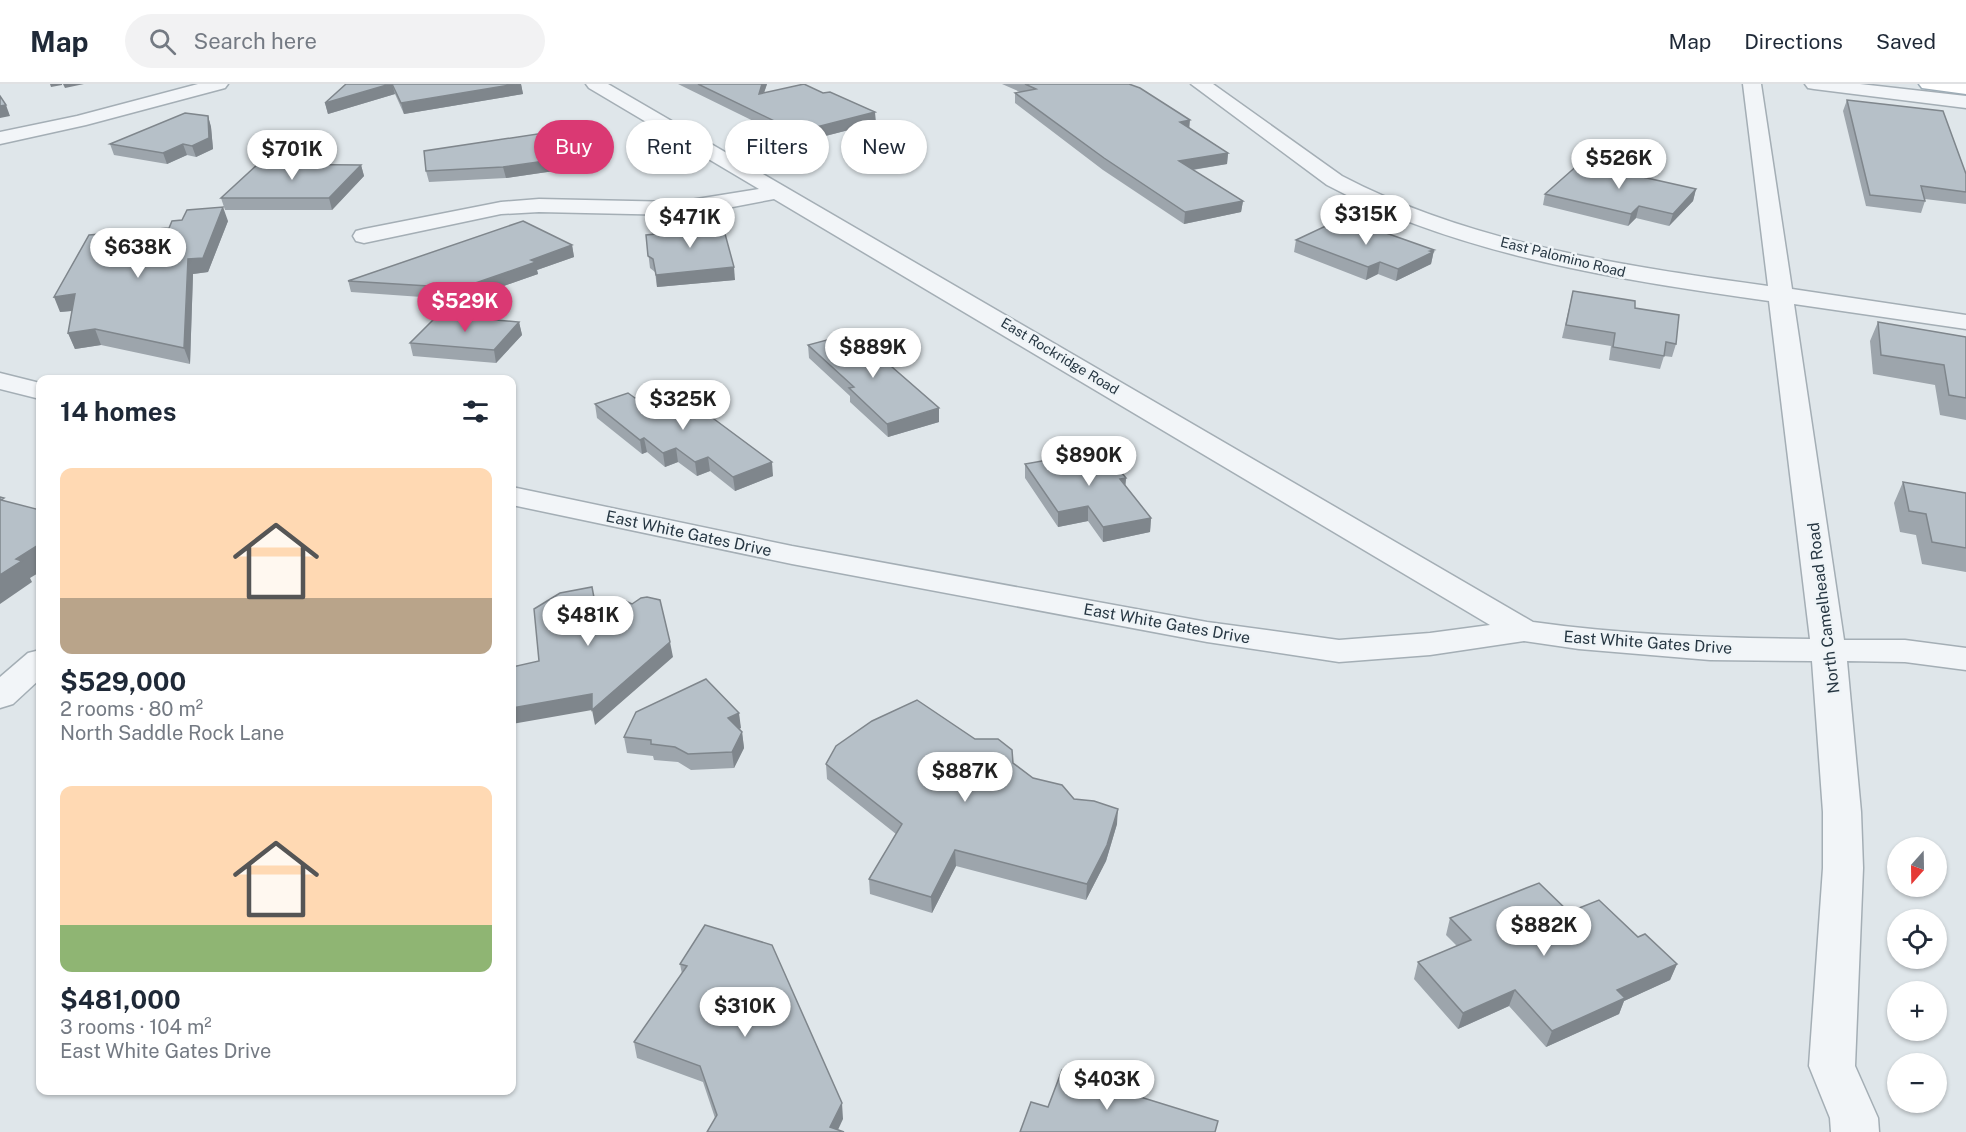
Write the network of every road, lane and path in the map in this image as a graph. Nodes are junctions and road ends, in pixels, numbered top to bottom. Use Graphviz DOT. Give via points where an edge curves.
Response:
graph roads {
  1 [pos="219,84"];
  2 [pos="595,84"];
  3 [pos="1200,84"];
  4 [pos="1752,84"];
  5 [pos="1814,84"];
  6 [pos="1928,84"];
  7 [pos="1966,89"];
  8 [pos="1966,102"];
  9 [pos="0,138"];
  10 [pos="780,191"];
  11 [pos="364,236"];
  12 [pos="1782,296"];
  13 [pos="1966,322"];
  14 [pos="0,381"];
  15 [pos="36,390"];
  16 [pos="516,497"];
  17 [pos="1524,631"];
  18 [pos="1829,652"];
  19 [pos="1966,659"];
  20 [pos="36,664"];
  21 [pos="0,696"];
  22 [pos="1864,1127"];
  1 -- 9 [label="street"];
  2 -- 10 [label="street, East Rockridge Road"];
  3 -- 12 [label="street, East Palomino Road" via="1308,166 1354,191 1412,215 1593,266"];
  4 -- 12 [label="street, North Camelhead Road"];
  5 -- 8 [label="street"];
  6 -- 7 [label="main road"];
  10 -- 11 [label="street" via="691,208 555,204 517,207"];
  10 -- 17 [label="street, East Rockridge Road"];
  12 -- 13 [label="street, East Palomino Road"];
  12 -- 18 [label="street, North Camelhead Road"];
  14 -- 15 [label="street"];
  16 -- 17 [label="street, East White Gates Drive" via="792,555 1207,632 1339,651"];
  17 -- 18 [label="street, East White Gates Drive" via="1710,649"];
  18 -- 19 [label="street, East White Gates Drive" via="1905,651"];
  18 -- 22 [label="street, North Camelhead Road" via="1843,868 1832,1065"];
  20 -- 21 [label="street"];
}
